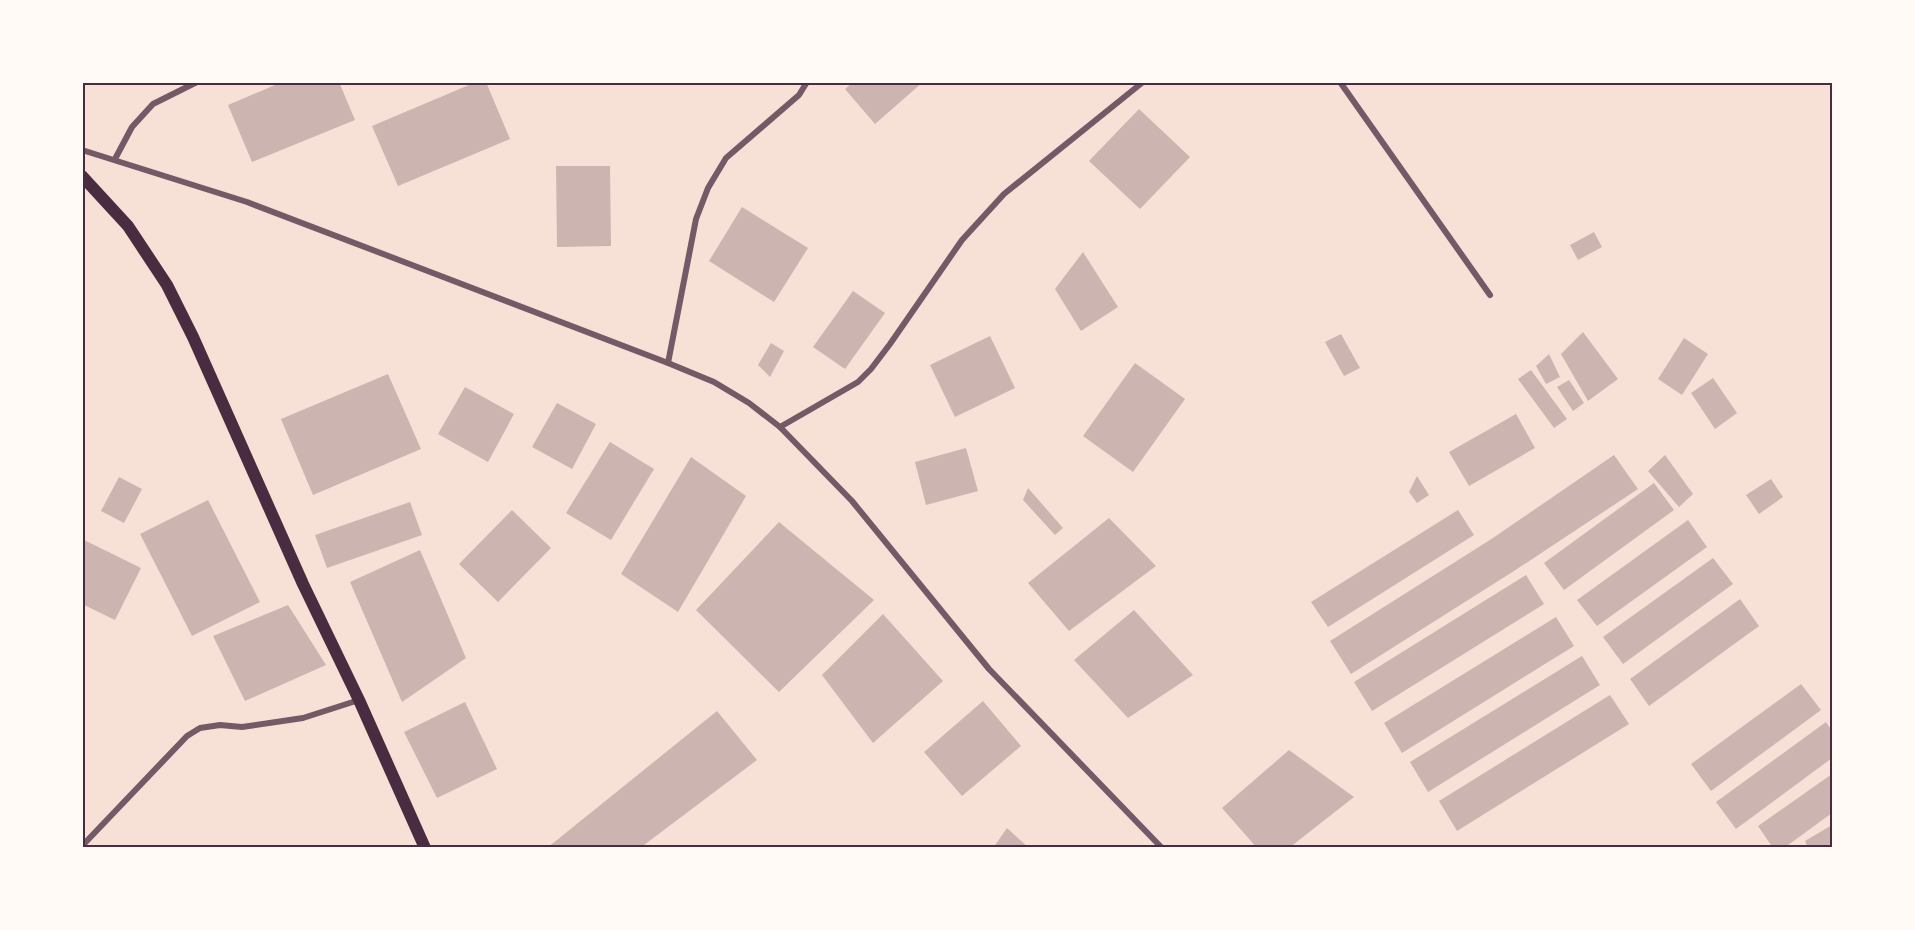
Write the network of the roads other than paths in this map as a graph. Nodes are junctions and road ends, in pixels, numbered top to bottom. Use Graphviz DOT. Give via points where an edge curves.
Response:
graph roads {
  1 [pos="197,82"];
  2 [pos="807,82"];
  3 [pos="1143,82"];
  4 [pos="1340,82"];
  5 [pos="82,150"];
  6 [pos="115,159"];
  7 [pos="82,176"];
  8 [pos="1490,295"];
  9 [pos="668,363"];
  10 [pos="780,427"];
  11 [pos="359,700"];
  12 [pos="82,846"];
  13 [pos="425,848"];
  14 [pos="1162,848"];
  1 -- 6 [label="street" via="153,104 132,127"];
  2 -- 9 [label="street" via="799,94 726,158 708,188 696,219"];
  3 -- 10 [label="street" via="1004,194 962,240 890,344 858,382"];
  4 -- 8 [label="street"];
  5 -- 6 [label="street"];
  6 -- 9 [label="street" via="247,202"];
  7 -- 11 [label="main road" via="128,226 167,285"];
  9 -- 10 [label="street" via="714,382"];
  10 -- 14 [label="street" via="852,501 989,669"];
  11 -- 12 [label="street" via="303,718 242,727 200,728 187,735"];
  11 -- 13 [label="main road"];
}
